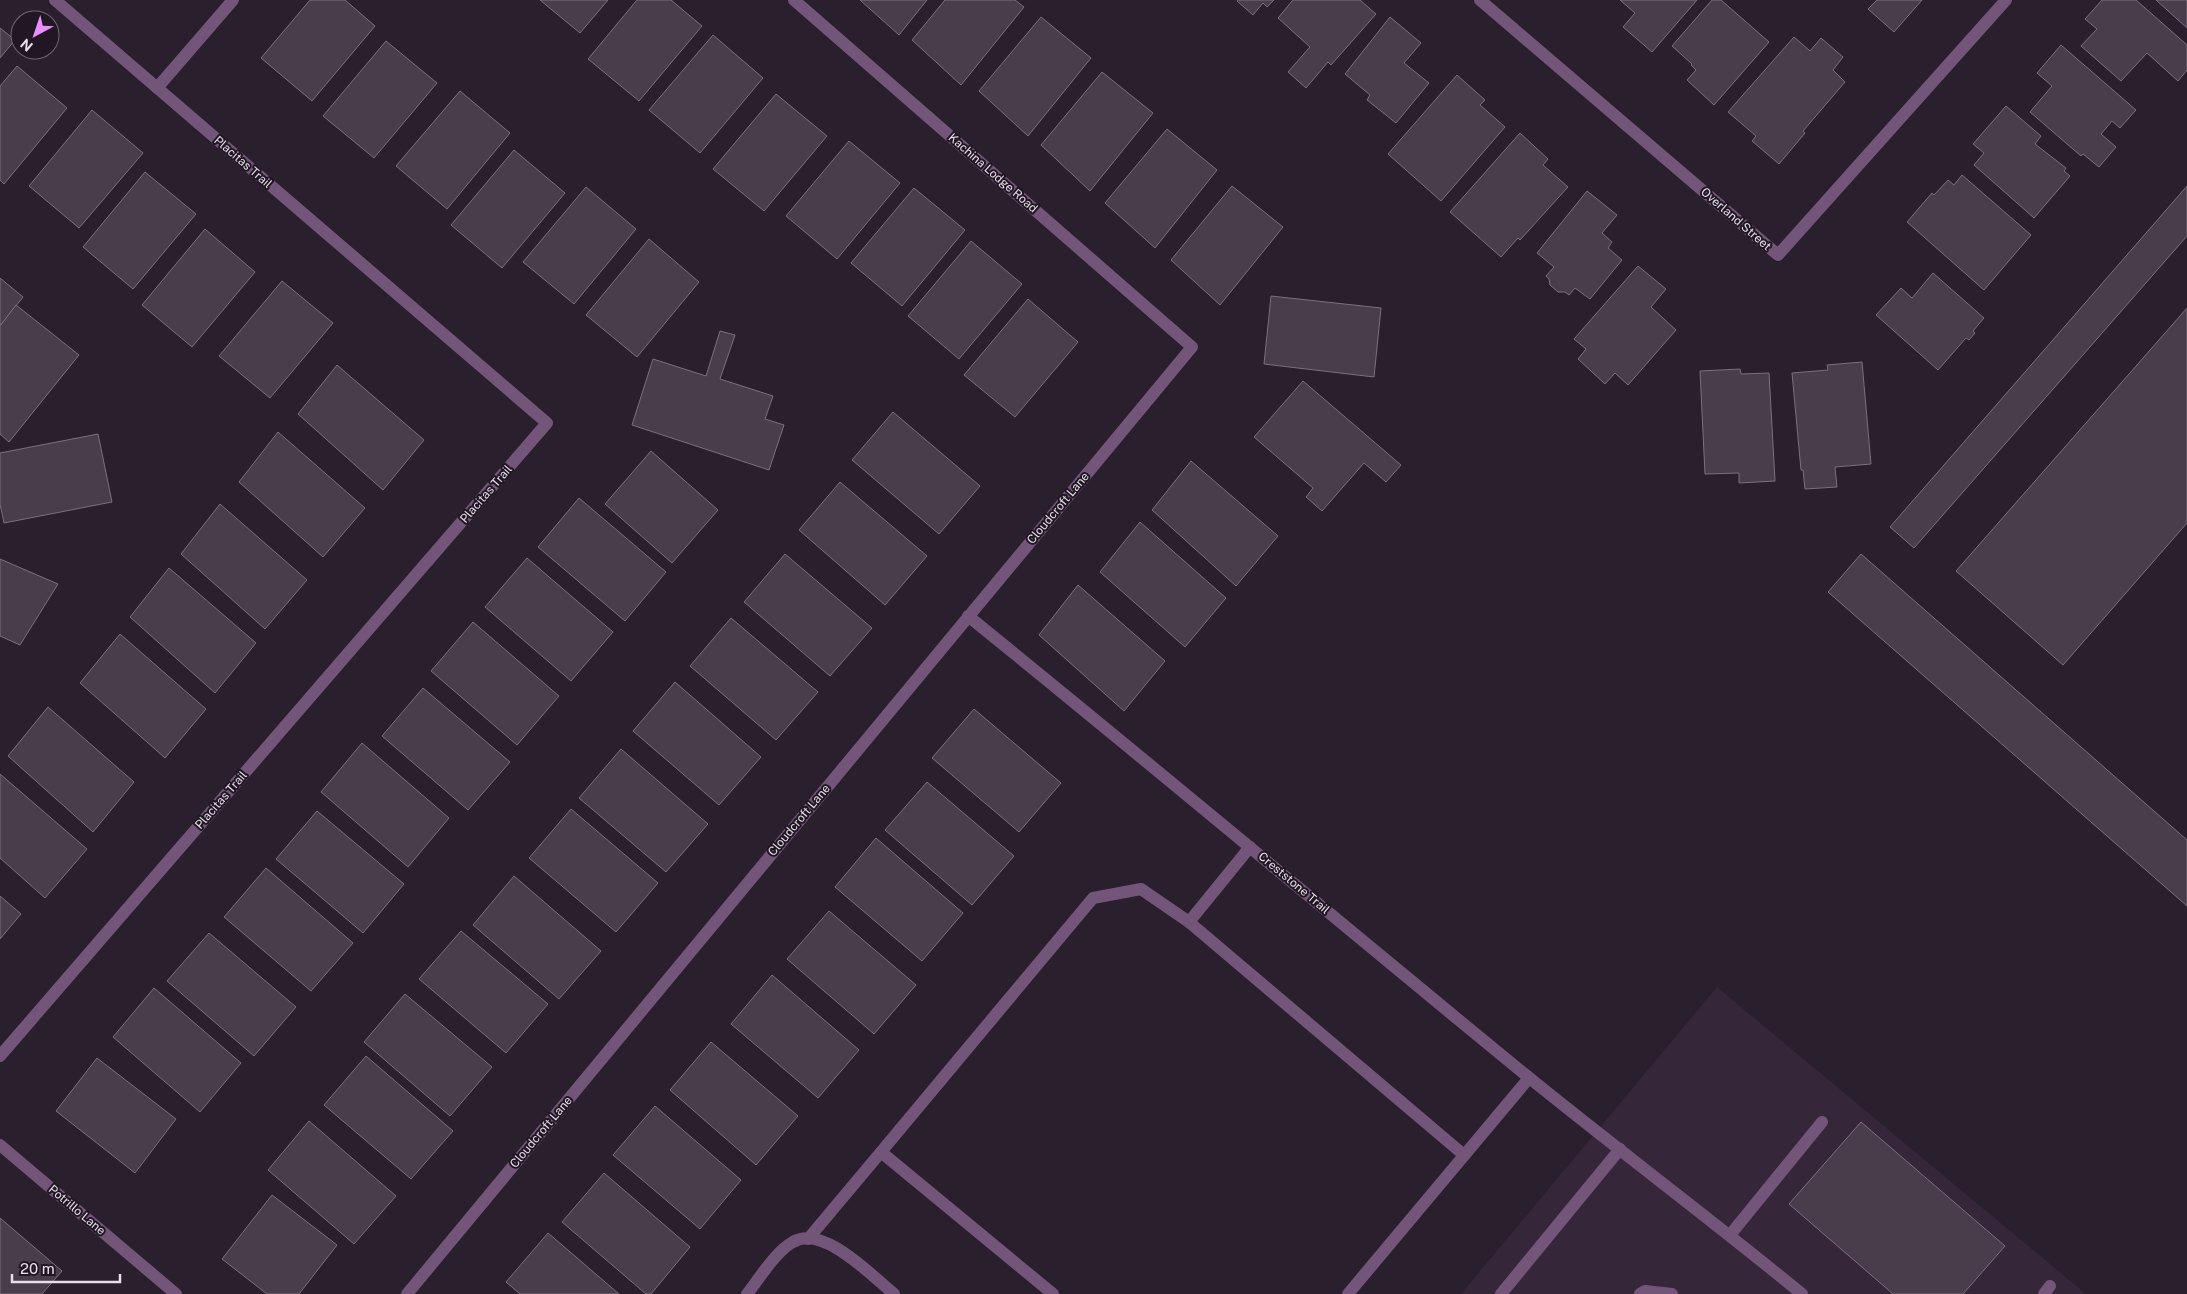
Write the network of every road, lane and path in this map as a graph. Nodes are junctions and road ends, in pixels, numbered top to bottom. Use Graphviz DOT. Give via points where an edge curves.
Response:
graph roads {
  1 [pos="55,0"];
  2 [pos="233,0"];
  3 [pos="794,0"];
  4 [pos="1480,0"];
  5 [pos="2006,0"];
  6 [pos="157,88"];
  7 [pos="1192,346"];
  8 [pos="968,616"];
  9 [pos="1250,847"];
  10 [pos="1189,922"];
  11 [pos="0,1056"];
  12 [pos="1529,1078"];
  13 [pos="1822,1122"];
  14 [pos="0,1145"];
  15 [pos="1620,1149"];
  16 [pos="881,1152"];
  17 [pos="1464,1156"];
  18 [pos="1730,1234"];
  19 [pos="808,1239"];
  20 [pos="878,1289"];
  21 [pos="176,1294"];
  22 [pos="408,1294"];
  23 [pos="747,1294"];
  24 [pos="894,1294"];
  25 [pos="1053,1294"];
  26 [pos="1348,1294"];
  27 [pos="1502,1294"];
  28 [pos="1640,1294"];
  29 [pos="1672,1294"];
  30 [pos="1802,1294"];
  1 -- 6 [label="street, Placitas Trail"];
  2 -- 6 [label="street"];
  3 -- 7 [label="street, Kachina Lodge Road"];
  4 -- 5 [label="street, Overland Street" via="1778,255"];
  6 -- 11 [label="street, Placitas Trail" via="547,423"];
  7 -- 8 [label="street, Cloudcroft Lane"];
  8 -- 9 [label="street, Creststone Trail"];
  8 -- 22 [label="street, Cloudcroft Lane"];
  9 -- 10 [label="street"];
  9 -- 12 [label="street, Creststone Trail"];
  10 -- 16 [label="street" via="1141,888 1093,898"];
  10 -- 17 [label="street"];
  12 -- 15 [label="street, Creststone Trail"];
  12 -- 17 [label="street"];
  13 -- 18 [label="street"];
  14 -- 21 [label="street, Potrillo Lane"];
  15 -- 18 [label="street, Creststone Trail"];
  15 -- 27 [label="street"];
  16 -- 19 [label="street"];
  16 -- 25 [label="street"];
  17 -- 26 [label="street"];
  18 -- 30 [label="street, Creststone Trail"];
  19 -- 20 [label="street" via="838,1247"];
  19 -- 23 [label="street" via="794,1241 783,1249"];
  20 -- 24 [label="street"];
  28 -- 29 [label="street" via="1645,1290"];
}
